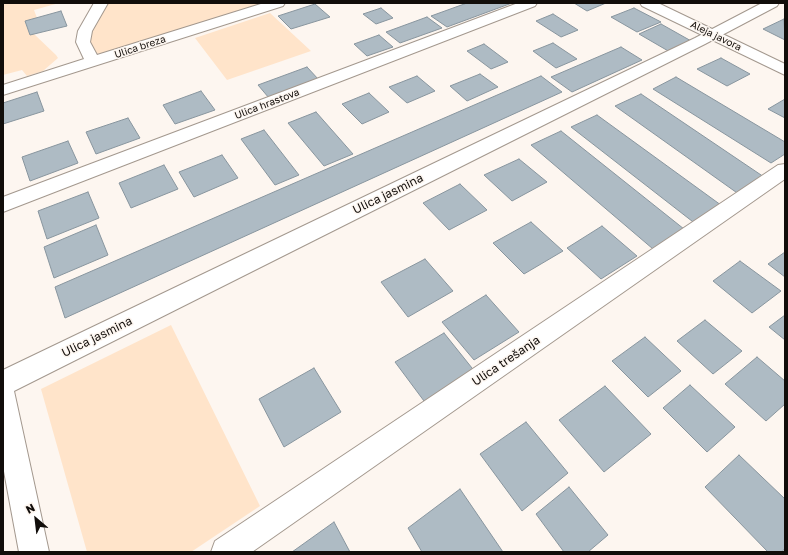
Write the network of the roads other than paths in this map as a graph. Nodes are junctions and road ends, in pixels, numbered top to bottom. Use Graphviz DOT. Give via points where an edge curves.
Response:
graph roads {
  1 [pos="102,3"];
  2 [pos="278,3"];
  3 [pos="530,3"];
  4 [pos="646,3"];
  5 [pos="772,3"];
  6 [pos="713,35"];
  7 [pos="92,62"];
  8 [pos="785,70"];
  9 [pos="3,90"];
  10 [pos="785,170"];
  11 [pos="3,205"];
  12 [pos="3,383"];
  13 [pos="3,396"];
  14 [pos="34,552"];
  15 [pos="226,552"];
  1 -- 7 [label="street" via="85,31 83,42"];
  2 -- 7 [label="street, Ulica breza"];
  3 -- 11 [label="street, Ulica hrastova"];
  4 -- 6 [label="street, Aleja javora"];
  5 -- 6 [label="street, Ulica jasmina"];
  6 -- 8 [label="street, Aleja javora"];
  6 -- 12 [label="street, Ulica jasmina"];
  7 -- 9 [label="street, Ulica breza"];
  10 -- 15 [label="street, Ulica trešanja"];
  13 -- 14 [label="street"];
}
